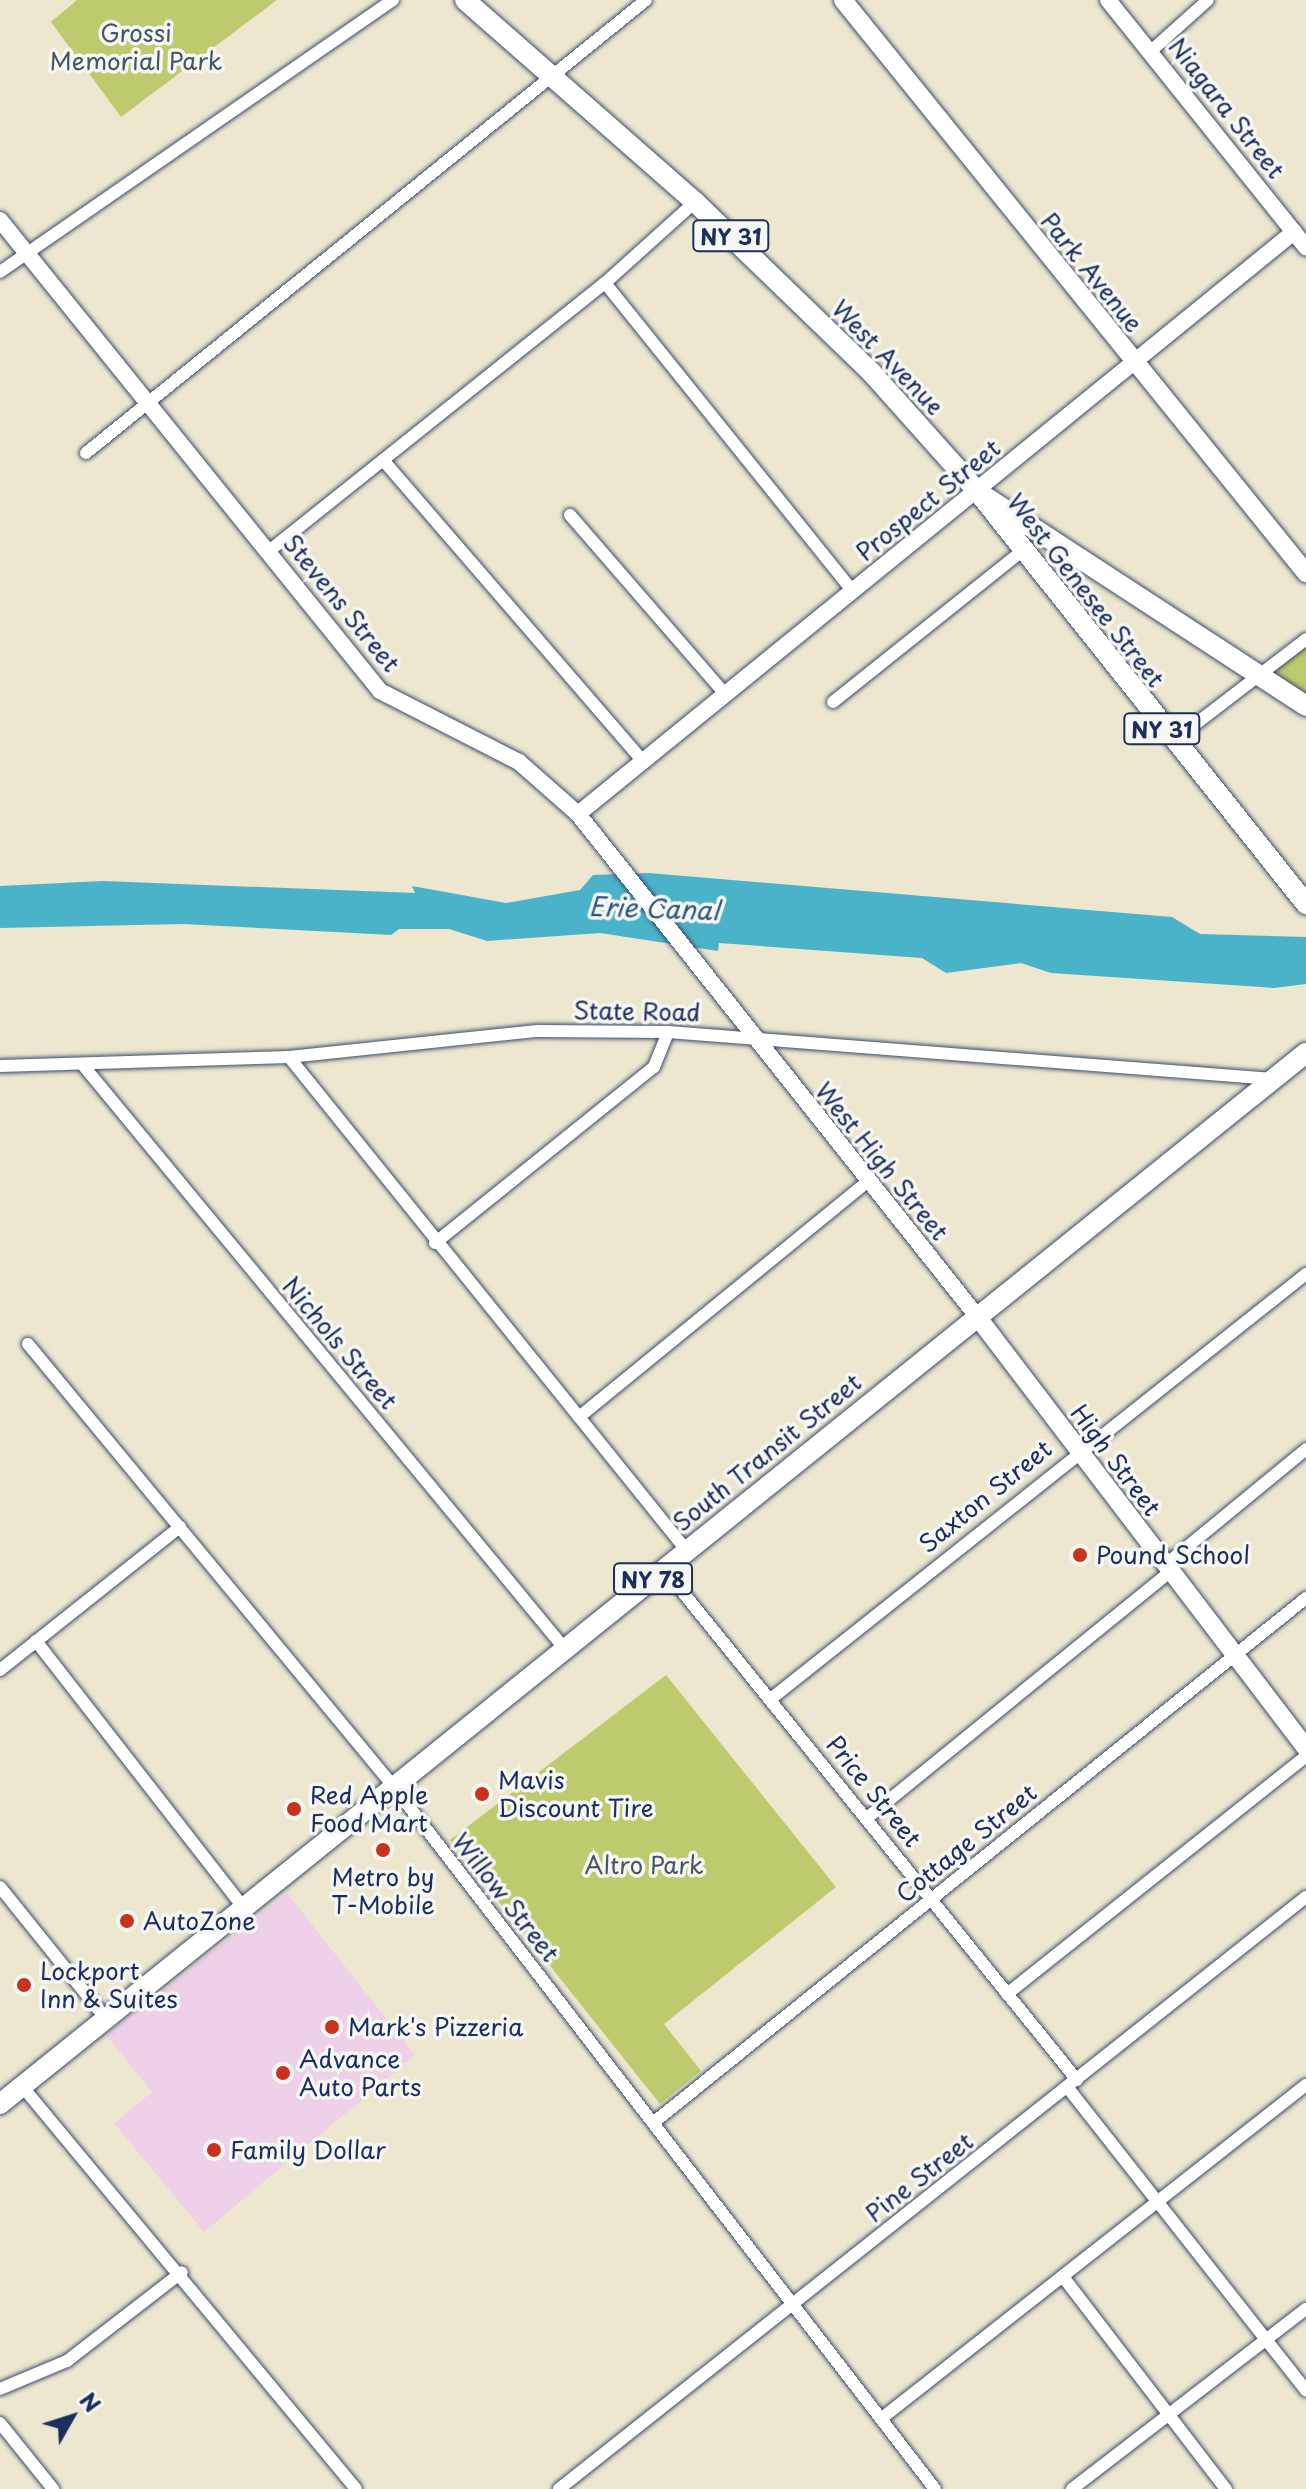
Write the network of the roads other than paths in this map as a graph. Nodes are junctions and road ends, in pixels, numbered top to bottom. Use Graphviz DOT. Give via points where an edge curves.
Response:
graph roads {
  1 [pos="393,0"];
  2 [pos="465,0"];
  3 [pos="646,0"];
  4 [pos="843,0"];
  5 [pos="1108,0"];
  6 [pos="1208,0"];
  7 [pos="1151,51"];
  8 [pos="551,80"];
  9 [pos="695,202"];
  10 [pos="0,220"];
  11 [pos="1300,228"];
  12 [pos="1306,247"];
  13 [pos="28,254"];
  14 [pos="0,272"];
  15 [pos="605,283"];
  16 [pos="1134,363"];
  17 [pos="148,400"];
  18 [pos="86,453"];
  19 [pos="383,460"];
  20 [pos="978,492"];
  21 [pos="570,515"];
  22 [pos="269,551"];
  23 [pos="1021,552"];
  24 [pos="1306,573"];
  25 [pos="853,591"];
  26 [pos="1306,639"];
  27 [pos="1259,675"];
  28 [pos="726,695"];
  29 [pos="833,702"];
  30 [pos="1306,706"];
  31 [pos="1172,742"];
  32 [pos="643,761"];
  33 [pos="578,814"];
  34 [pos="1306,904"];
  35 [pos="668,1032"];
  36 [pos="750,1036"];
  37 [pos="1306,1053"];
  38 [pos="289,1057"];
  39 [pos="82,1064"];
  40 [pos="0,1066"];
  41 [pos="1273,1079"];
  42 [pos="868,1181"];
  43 [pos="435,1243"];
  44 [pos="1306,1274"];
  45 [pos="976,1315"];
  46 [pos="28,1344"];
  47 [pos="579,1417"];
  48 [pos="1077,1449"];
  49 [pos="1306,1449"];
  50 [pos="180,1527"];
  51 [pos="687,1551"];
  52 [pos="1168,1568"];
  53 [pos="664,1569"];
  54 [pos="1306,1598"];
  55 [pos="36,1641"];
  56 [pos="565,1649"];
  57 [pos="1235,1656"];
  58 [pos="0,1670"];
  59 [pos="772,1698"];
  60 [pos="1306,1748"];
  61 [pos="1306,1756"];
  62 [pos="394,1787"];
  63 [pos="867,1818"];
  64 [pos="0,1887"];
  65 [pos="1306,1897"];
  66 [pos="932,1899"];
  67 [pos="244,1908"];
  68 [pos="1007,1994"];
  69 [pos="106,2019"];
  70 [pos="1072,2084"];
  71 [pos="1306,2085"];
  72 [pos="22,2086"];
  73 [pos="0,2104"];
  74 [pos="653,2123"];
  75 [pos="1159,2202"];
  76 [pos="182,2272"];
  77 [pos="1064,2278"];
  78 [pos="794,2303"];
  79 [pos="1306,2309"];
  80 [pos="1267,2339"];
  81 [pos="0,2389"];
  82 [pos="1306,2390"];
  83 [pos="1169,2414"];
  84 [pos="882,2418"];
  85 [pos="0,2423"];
  86 [pos="53,2489"];
  87 [pos="356,2489"];
  88 [pos="559,2489"];
  89 [pos="935,2489"];
  90 [pos="1072,2489"];
  91 [pos="1226,2489"];
  1 -- 13 [label="street"];
  2 -- 8 [label="main road, West Avenue / NY 31"];
  3 -- 8 [label="street"];
  4 -- 16 [label="main road, Park Avenue"];
  5 -- 7 [label="street, Niagara Street"];
  6 -- 7 [label="street"];
  7 -- 11 [label="street, Niagara Street"];
  8 -- 9 [label="main road, West Avenue / NY 31"];
  8 -- 17 [label="street"];
  9 -- 15 [label="street"];
  9 -- 20 [label="main road, West Avenue / NY 31" via="872,373"];
  10 -- 13 [label="street, Stevens Street"];
  11 -- 12 [label="street, Niagara Street"];
  11 -- 16 [label="street, Prospect Street"];
  13 -- 14 [label="street"];
  13 -- 17 [label="street, Stevens Street"];
  15 -- 19 [label="street"];
  15 -- 25 [label="street"];
  16 -- 20 [label="street, Prospect Street"];
  16 -- 24 [label="main road, Park Avenue"];
  17 -- 18 [label="street"];
  17 -- 22 [label="street, Stevens Street"];
  19 -- 22 [label="street"];
  19 -- 32 [label="street"];
  20 -- 23 [label="main road, West Genesee Street / NY 31"];
  20 -- 25 [label="street, Prospect Street"];
  20 -- 27 [label="main road, West Avenue"];
  21 -- 28 [label="street"];
  22 -- 33 [label="street, Stevens Street" via="380,691 519,762"];
  23 -- 29 [label="street"];
  23 -- 31 [label="main road, West Genesee Street / NY 31"];
  25 -- 28 [label="street, Prospect Street"];
  26 -- 27 [label="street"];
  27 -- 30 [label="main road, West Avenue"];
  27 -- 31 [label="street"];
  28 -- 32 [label="street, Prospect Street"];
  31 -- 34 [label="main road, West Genesee Street / NY 31"];
  32 -- 33 [label="street, Prospect Street"];
  33 -- 36 [label="street, Stevens Street"];
  35 -- 36 [label="street, State Road"];
  35 -- 38 [label="street, State Road" via="538,1031"];
  35 -- 43 [label="street" via="654,1067"];
  36 -- 41 [label="street, State Road"];
  36 -- 42 [label="street, West High Street"];
  37 -- 41 [label="main road, South Transit Street / NY 78"];
  38 -- 39 [label="street, State Road"];
  38 -- 43 [label="street"];
  39 -- 40 [label="street, State Road"];
  39 -- 56 [label="street, Nichols Street"];
  41 -- 45 [label="main road, South Transit Street / NY 78"];
  42 -- 45 [label="street, West High Street"];
  42 -- 47 [label="street"];
  43 -- 47 [label="street"];
  44 -- 48 [label="street, Saxton Street"];
  45 -- 48 [label="main road, High Street"];
  45 -- 51 [label="main road, South Transit Street / NY 78"];
  46 -- 50 [label="street, Willow Street"];
  47 -- 51 [label="street"];
  48 -- 52 [label="main road, High Street"];
  48 -- 59 [label="street, Saxton Street"];
  49 -- 52 [label="street"];
  50 -- 55 [label="street"];
  50 -- 62 [label="street, Willow Street"];
  51 -- 53 [label="main road, South Transit Street / NY 78"];
  52 -- 57 [label="main road, High Street"];
  52 -- 63 [label="street"];
  53 -- 56 [label="main road, South Transit Street / NY 78"];
  53 -- 59 [label="street, Price Street"];
  54 -- 57 [label="street, Cottage Street"];
  55 -- 58 [label="street"];
  55 -- 67 [label="street"];
  56 -- 62 [label="main road, South Transit Street / NY 78"];
  57 -- 60 [label="main road, High Street"];
  57 -- 66 [label="street, Cottage Street"];
  59 -- 63 [label="street, Price Street"];
  61 -- 68 [label="street"];
  62 -- 67 [label="main road, South Transit Street / NY 78"];
  62 -- 74 [label="street, Willow Street"];
  63 -- 66 [label="street, Price Street"];
  64 -- 69 [label="street"];
  65 -- 70 [label="street, Pine Street"];
  66 -- 68 [label="street, Price Street"];
  66 -- 74 [label="street, Cottage Street"];
  67 -- 69 [label="main road, South Transit Street / NY 78"];
  68 -- 70 [label="street, Price Street"];
  69 -- 72 [label="main road, South Transit Street / NY 78"];
  70 -- 75 [label="street, Price Street"];
  70 -- 78 [label="street, Pine Street"];
  71 -- 75 [label="street"];
  72 -- 73 [label="main road, South Transit Street / NY 78"];
  72 -- 76 [label="street"];
  74 -- 78 [label="street, Willow Street"];
  75 -- 77 [label="street"];
  75 -- 80 [label="street, Price Street"];
  76 -- 81 [label="street" via="67,2361"];
  76 -- 87 [label="street"];
  77 -- 83 [label="street"];
  77 -- 84 [label="street"];
  78 -- 84 [label="street, Willow Street"];
  78 -- 88 [label="street, Pine Street"];
  79 -- 80 [label="street"];
  80 -- 82 [label="street, Price Street"];
  80 -- 83 [label="street"];
  83 -- 90 [label="street"];
  83 -- 91 [label="street"];
  84 -- 89 [label="street, Willow Street"];
  85 -- 86 [label="street"];
}
